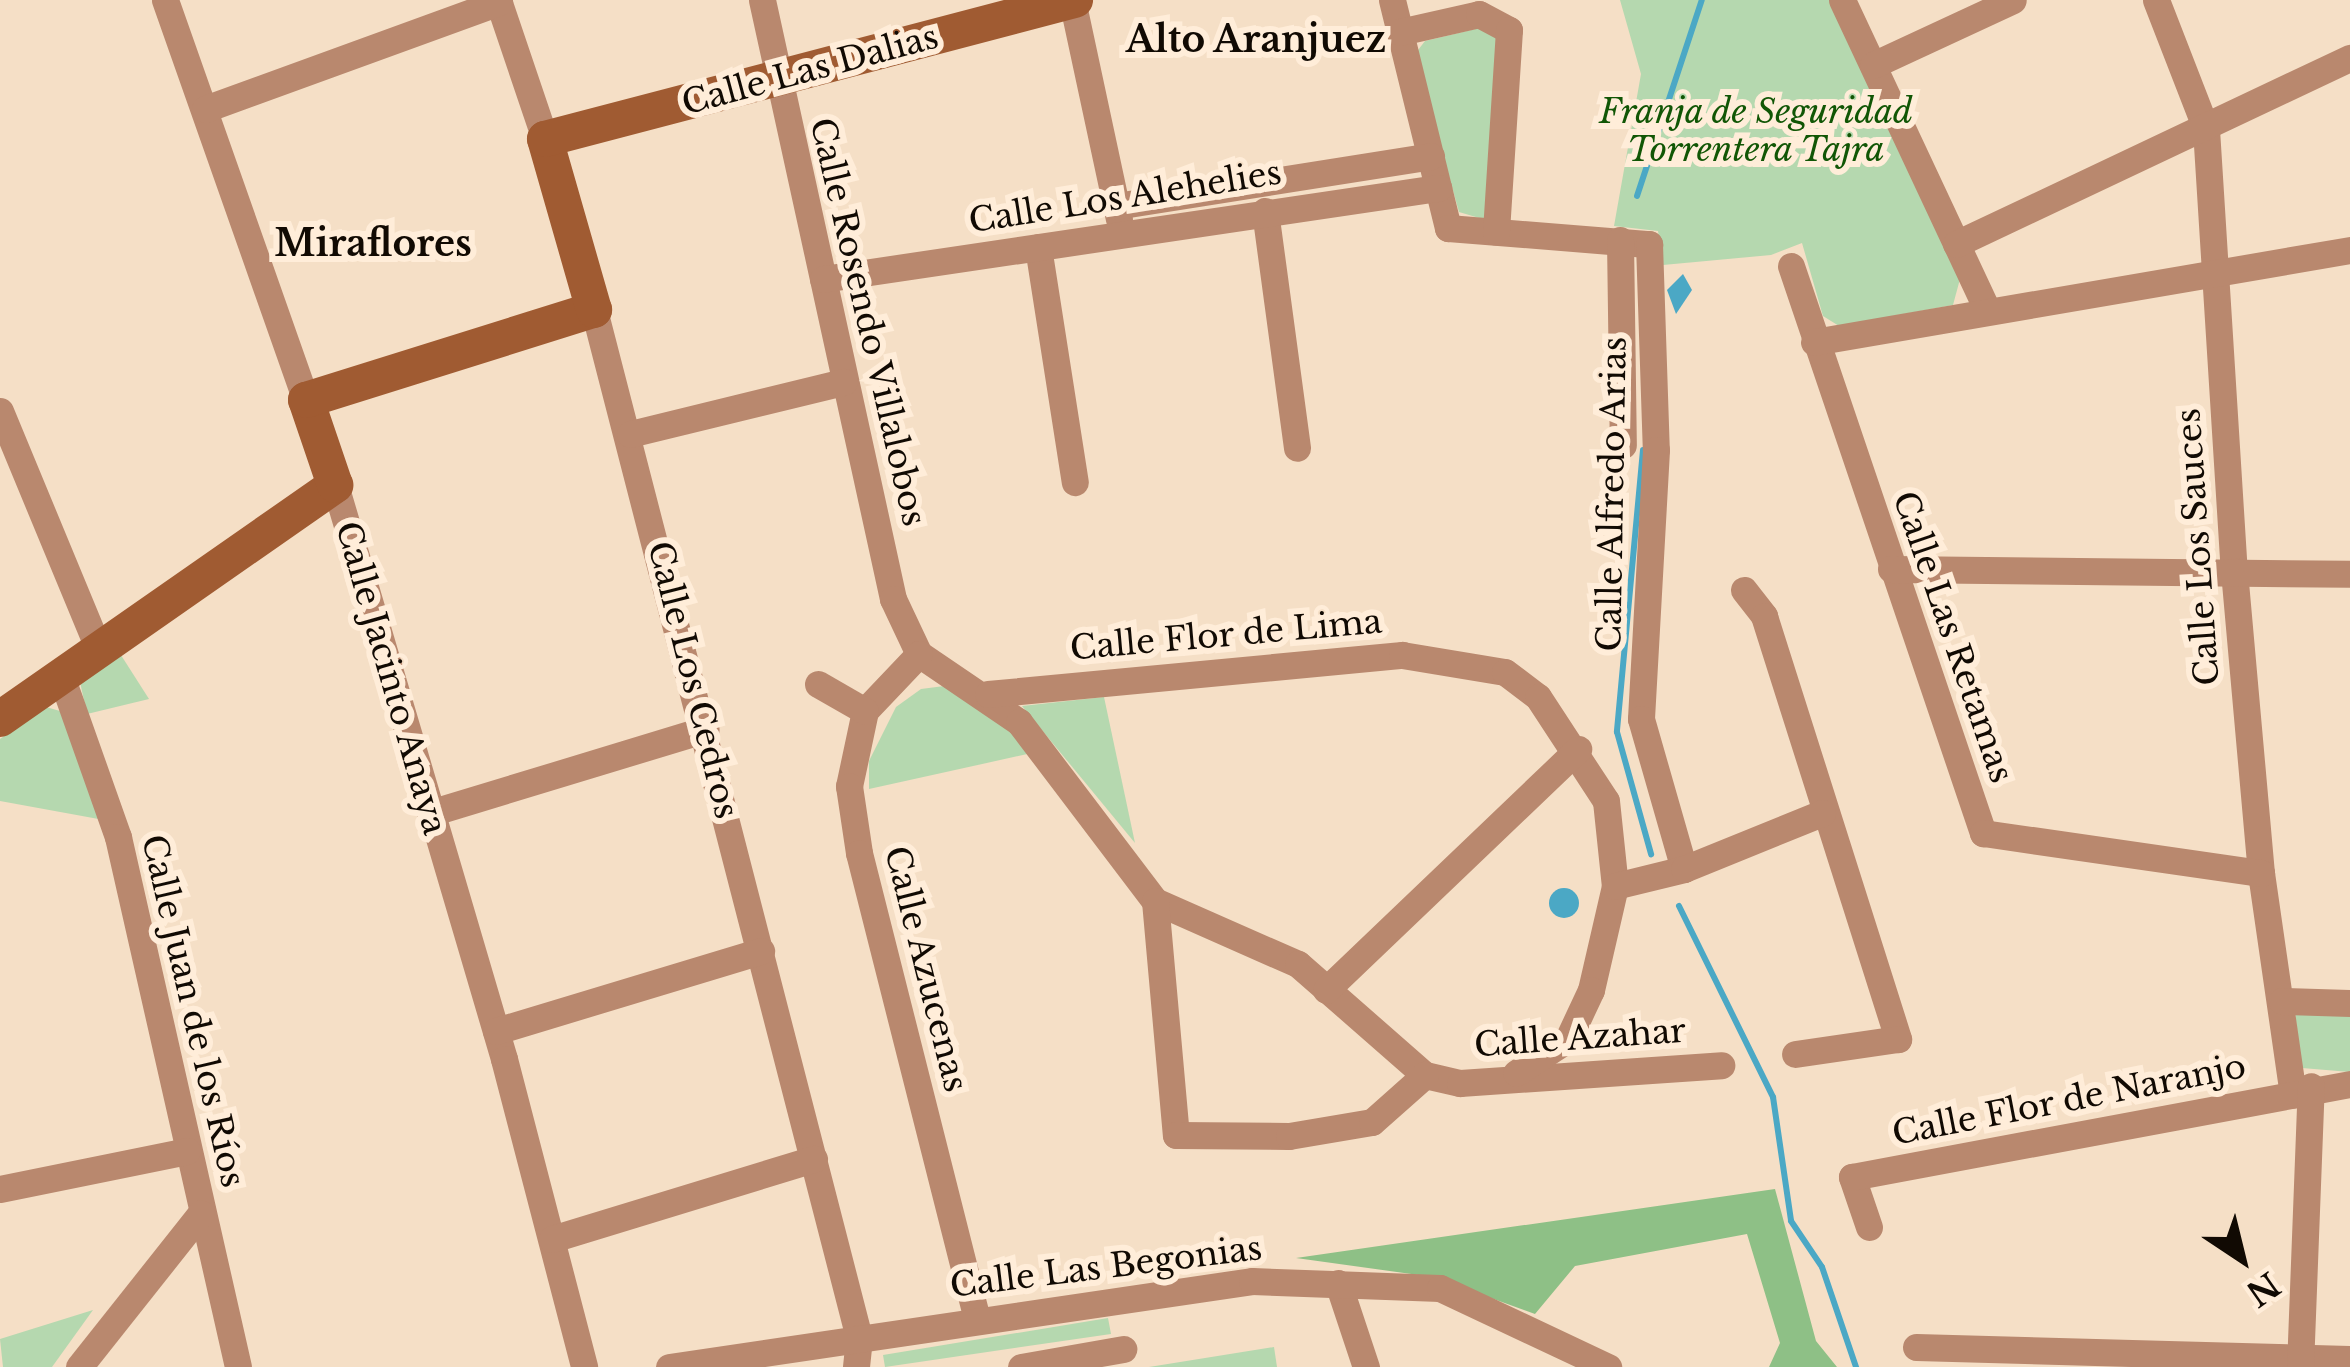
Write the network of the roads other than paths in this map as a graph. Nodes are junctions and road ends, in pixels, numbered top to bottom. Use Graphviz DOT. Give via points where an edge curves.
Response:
graph roads {
  1 [pos="165,0"];
  2 [pos="762,0"];
  3 [pos="1073,0"];
  4 [pos="1392,0"];
  5 [pos="1842,0"];
  6 [pos="2013,0"];
  7 [pos="2156,0"];
  8 [pos="498,1"];
  9 [pos="1400,32"];
  10 [pos="2350,58"];
  11 [pos="1873,65"];
  12 [pos="778,80"];
  13 [pos="205,109"];
  14 [pos="2206,128"];
  15 [pos="545,139"];
  16 [pos="1431,156"];
  17 [pos="1438,188"];
  18 [pos="1265,211"];
  19 [pos="1119,219"];
  20 [pos="1496,232"];
  21 [pos="1620,240"];
  22 [pos="1956,244"];
  23 [pos="1038,248"];
  24 [pos="2350,250"];
  25 [pos="1790,266"];
  26 [pos="2216,272"];
  27 [pos="823,280"];
  28 [pos="594,310"];
  29 [pos="1987,310"];
  30 [pos="1814,342"];
  31 [pos="844,382"];
  32 [pos="306,400"];
  33 [pos="0,411"];
  34 [pos="630,434"];
  35 [pos="1623,445"];
  36 [pos="1297,448"];
  37 [pos="1075,482"];
  38 [pos="335,485"];
  39 [pos="1891,569"];
  40 [pos="2234,571"];
  41 [pos="2350,574"];
  42 [pos="1744,590"];
  43 [pos="100,652"];
  44 [pos="919,653"];
  45 [pos="61,676"];
  46 [pos="818,684"];
  47 [pos="988,694"];
  48 [pos="865,711"];
  49 [pos="0,719"];
  50 [pos="706,729"];
  51 [pos="1578,749"];
  52 [pos="430,813"];
  53 [pos="1822,813"];
  54 [pos="1684,869"];
  55 [pos="2260,873"];
  56 [pos="1616,886"];
  57 [pos="1155,901"];
  58 [pos="761,952"];
  59 [pos="1326,990"];
  60 [pos="2282,1001"];
  61 [pos="2350,1003"];
  62 [pos="496,1031"];
  63 [pos="1795,1054"];
  64 [pos="1721,1065"];
  65 [pos="1425,1075"];
  66 [pos="1501,1080"];
  67 [pos="2350,1084"];
  68 [pos="2302,1090"];
  69 [pos="187,1150"];
  70 [pos="814,1160"];
  71 [pos="0,1189"];
  72 [pos="201,1213"];
  73 [pos="1869,1227"];
  74 [pos="553,1239"];
  75 [pos="1338,1282"];
  76 [pos="1113,1302"];
  77 [pos="977,1319"];
  78 [pos="859,1337"];
  79 [pos="1916,1347"];
  80 [pos="1125,1358"];
  81 [pos="2096,1360"];
  82 [pos="2350,1360"];
  83 [pos="2300,1362"];
  84 [pos="79,1367"];
  85 [pos="238,1367"];
  86 [pos="584,1367"];
  87 [pos="669,1367"];
  88 [pos="856,1367"];
  89 [pos="1021,1367"];
  90 [pos="1366,1367"];
  91 [pos="1609,1367"];
  1 -- 13 [label="street, Calle Jacinto Anaya"];
  2 -- 12 [label="street, Calle Rosendo Villalobos"];
  3 -- 12 [label="street, Calle Las Dalias"];
  3 -- 19 [label="street"];
  4 -- 9 [label="street"];
  5 -- 11 [label="street"];
  6 -- 11 [label="street"];
  7 -- 14 [label="street, Calle Los Sauces"];
  8 -- 13 [label="street"];
  8 -- 15 [label="street, Calle Los Cedros"];
  9 -- 16 [label="street"];
  9 -- 20 [label="street" via="1479,14 1510,30"];
  10 -- 14 [label="street"];
  11 -- 22 [label="street"];
  12 -- 15 [label="street, Calle Las Dalias"];
  12 -- 27 [label="street, Calle Rosendo Villalobos"];
  13 -- 32 [label="street, Calle Jacinto Anaya"];
  14 -- 22 [label="street"];
  14 -- 26 [label="street, Calle Los Sauces"];
  15 -- 28 [label="street, Calle Los Cedros"];
  16 -- 17 [label="street"];
  16 -- 19 [label="street"];
  17 -- 18 [label="street, Calle Los Alehelies"];
  17 -- 20 [label="street" via="1448,228"];
  18 -- 19 [label="street, Calle Los Alehelies"];
  18 -- 36 [label="street"];
  19 -- 23 [label="street, Calle Los Alehelies"];
  20 -- 21 [label="street"];
  21 -- 35 [label="street"];
  21 -- 54 [label="street, Calle Alfredo Arias" via="1649,244 1656,450 1641,719"];
  22 -- 29 [label="street"];
  23 -- 27 [label="street, Calle Los Alehelies"];
  23 -- 37 [label="street"];
  24 -- 26 [label="street"];
  25 -- 30 [label="street, Calle Las Retamas"];
  26 -- 29 [label="street"];
  26 -- 40 [label="street, Calle Los Sauces"];
  27 -- 31 [label="street, Calle Rosendo Villalobos"];
  28 -- 32 [label="street"];
  28 -- 34 [label="street, Calle Los Cedros"];
  29 -- 30 [label="street"];
  30 -- 39 [label="street, Calle Las Retamas"];
  31 -- 34 [label="street"];
  31 -- 44 [label="street, Calle Rosendo Villalobos" via="893,599"];
  32 -- 38 [label="street, Calle Jacinto Anaya"];
  33 -- 43 [label="street"];
  34 -- 50 [label="street, Calle Los Cedros"];
  38 -- 43 [label="street"];
  38 -- 52 [label="street, Calle Jacinto Anaya"];
  39 -- 40 [label="street"];
  39 -- 55 [label="street, Calle Las Retamas" via="1983,833"];
  40 -- 41 [label="street"];
  40 -- 55 [label="street, Calle Los Sauces"];
  42 -- 53 [label="street" via="1764,616"];
  43 -- 45 [label="street"];
  44 -- 47 [label="street"];
  44 -- 48 [label="street"];
  45 -- 49 [label="street"];
  45 -- 69 [label="street, Calle Juan de los Ríos" via="118,837"];
  46 -- 48 [label="street"];
  47 -- 51 [label="street, Calle Flor de Lima" via="1317,659 1440,658 1505,673 1538,697"];
  47 -- 57 [label="street" via="1019,722"];
  48 -- 77 [label="street, Calle Azucenas" via="849,786 859,853"];
  50 -- 52 [label="street"];
  50 -- 58 [label="street, Calle Los Cedros"];
  51 -- 56 [label="street, Calle Flor de Lima" via="1606,801"];
  51 -- 59 [label="street"];
  52 -- 62 [label="street, Calle Jacinto Anaya"];
  53 -- 54 [label="street"];
  53 -- 63 [label="street" via="1898,1039"];
  54 -- 56 [label="street"];
  55 -- 60 [label="street, Calle Los Sauces"];
  56 -- 66 [label="street" via="1591,990 1568,1039"];
  57 -- 59 [label="street" via="1257,942"];
  57 -- 65 [label="street" via="1176,1135 1288,1136 1372,1122"];
  58 -- 62 [label="street"];
  58 -- 70 [label="street, Calle Los Cedros"];
  59 -- 65 [label="street"];
  60 -- 61 [label="street"];
  60 -- 68 [label="street, Calle Los Sauces"];
  62 -- 74 [label="street, Calle Jacinto Anaya"];
  64 -- 66 [label="street, Calle Azahar"];
  65 -- 66 [label="street, Calle Azahar"];
  67 -- 68 [label="street, Calle Flor de Naranjo"];
  68 -- 73 [label="street, Calle Flor de Naranjo" via="1852,1177"];
  68 -- 83 [label="street, Calle Los Sauces"];
  69 -- 71 [label="street"];
  69 -- 72 [label="street, Calle Juan de los Ríos"];
  70 -- 74 [label="street"];
  70 -- 78 [label="street, Calle Los Cedros"];
  72 -- 84 [label="street"];
  72 -- 85 [label="street, Calle Juan de los Ríos"];
  74 -- 86 [label="street, Calle Jacinto Anaya"];
  75 -- 76 [label="street, Calle Las Begonias" via="1252,1281"];
  75 -- 90 [label="street"];
  75 -- 91 [label="street, Calle Las Begonias" via="1440,1288"];
  76 -- 77 [label="street, Calle Las Begonias"];
  76 -- 80 [label="street"];
  77 -- 78 [label="street, Calle Las Begonias"];
  78 -- 87 [label="street, Calle Las Begonias"];
  78 -- 88 [label="street, Calle Los Cedros"];
  79 -- 81 [label="street"];
  80 -- 89 [label="street"];
  81 -- 83 [label="street"];
  82 -- 83 [label="street"];
}
